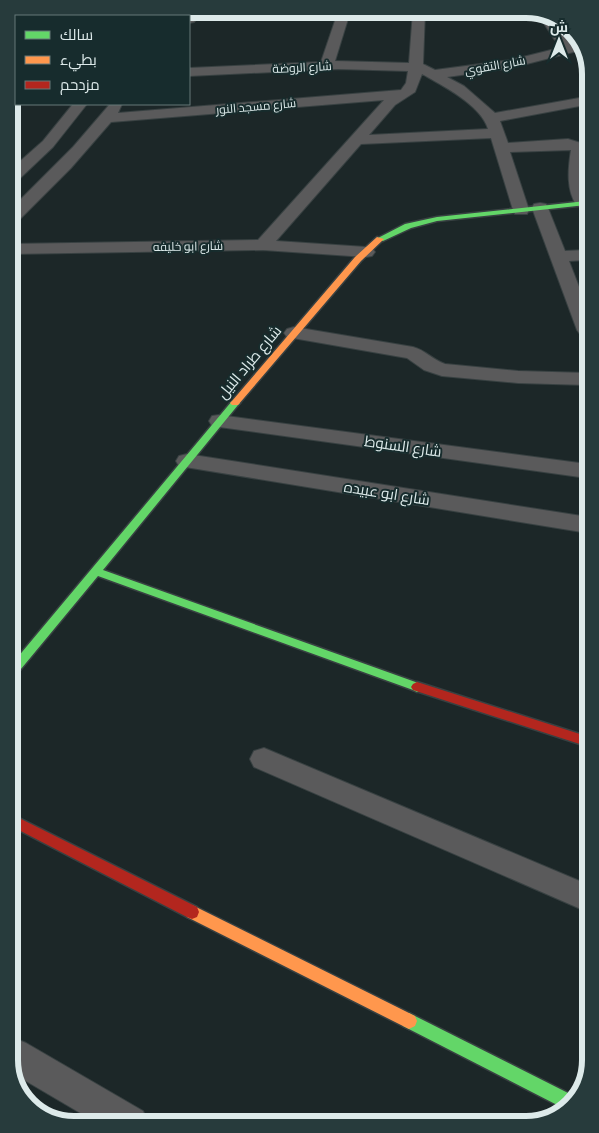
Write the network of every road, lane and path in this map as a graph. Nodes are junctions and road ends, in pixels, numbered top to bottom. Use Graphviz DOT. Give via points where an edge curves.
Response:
graph roads {
  1 [pos="342,18"];
  2 [pos="418,18"];
  3 [pos="550,23"];
  4 [pos="573,44"];
  5 [pos="575,48"];
  6 [pos="327,66"];
  7 [pos="415,66"];
  8 [pos="190,72"];
  9 [pos="436,74"];
  10 [pos="404,94"];
  11 [pos="582,102"];
  12 [pos="79,105"];
  13 [pos="116,105"];
  14 [pos="107,118"];
  15 [pos="492,118"];
  16 [pos="357,140"];
  17 [pos="500,141"];
  18 [pos="18,158"];
  19 [pos="32,160"];
  20 [pos="18,172"];
  21 [pos="582,199"];
  22 [pos="582,203"];
  23 [pos="540,208"];
  24 [pos="521,210"];
  25 [pos="18,211"];
  26 [pos="263,244"];
  27 [pos="18,249"];
  28 [pos="366,252"];
  29 [pos="582,255"];
  30 [pos="559,256"];
  31 [pos="582,317"];
  32 [pos="294,333"];
  33 [pos="582,379"];
  34 [pos="219,421"];
  35 [pos="187,461"];
  36 [pos="582,470"];
  37 [pos="582,524"];
  38 [pos="95,571"];
  39 [pos="18,665"];
  40 [pos="582,740"];
  41 [pos="264,759"];
  42 [pos="18,825"];
  43 [pos="582,896"];
  44 [pos="18,1057"];
  45 [pos="564,1100"];
  46 [pos="116,1115"];
  1 -- 6 [label="street"];
  2 -- 7 [label="street"];
  3 -- 4 [label="street" via="559,36"];
  5 -- 9 [label="street, شارع التقوي" via="511,64"];
  6 -- 7 [label="street, شارع الروضة"];
  6 -- 8 [label="street, شارع الروضة"];
  7 -- 9 [label="street"];
  7 -- 10 [label="street" via="412,87"];
  9 -- 15 [label="street"];
  10 -- 14 [label="street, شارع مسجد النور"];
  10 -- 16 [label="street" via="390,102"];
  11 -- 15 [label="street"];
  12 -- 19 [label="street" via="62,129"];
  13 -- 14 [label="street"];
  14 -- 25 [label="street"];
  15 -- 17 [label="street"];
  16 -- 17 [label="street"];
  16 -- 26 [label="street"];
  17 -- 21 [label="street" via="579,147 576,171"];
  17 -- 24 [label="street"];
  18 -- 19 [label="street"];
  19 -- 20 [label="street"];
  22 -- 23 [label="street, شارع طراد النيل"];
  23 -- 24 [label="street, شارع طراد النيل"];
  23 -- 30 [label="street"];
  24 -- 28 [label="street, شارع طراد النيل" via="437,219 408,226 381,238"];
  26 -- 27 [label="street, شارع ابو خليفه"];
  26 -- 28 [label="street, شارع ابو خليفه"];
  28 -- 32 [label="street, شارع طراد النيل"];
  29 -- 30 [label="street"];
  30 -- 31 [label="street"];
  32 -- 33 [label="street" via="413,353 442,370"];
  32 -- 34 [label="street, شارع طراد النيل"];
  34 -- 35 [label="street, شارع طراد النيل"];
  34 -- 36 [label="street, شارع السنوط"];
  35 -- 37 [label="street, شارع ابو عبيده"];
  35 -- 38 [label="street, شارع طراد النيل"];
  38 -- 39 [label="street, شارع طراد النيل"];
  38 -- 40 [label="street" via="391,679"];
  41 -- 43 [label="street"];
  42 -- 45 [label="street"];
  44 -- 46 [label="street"];
}
